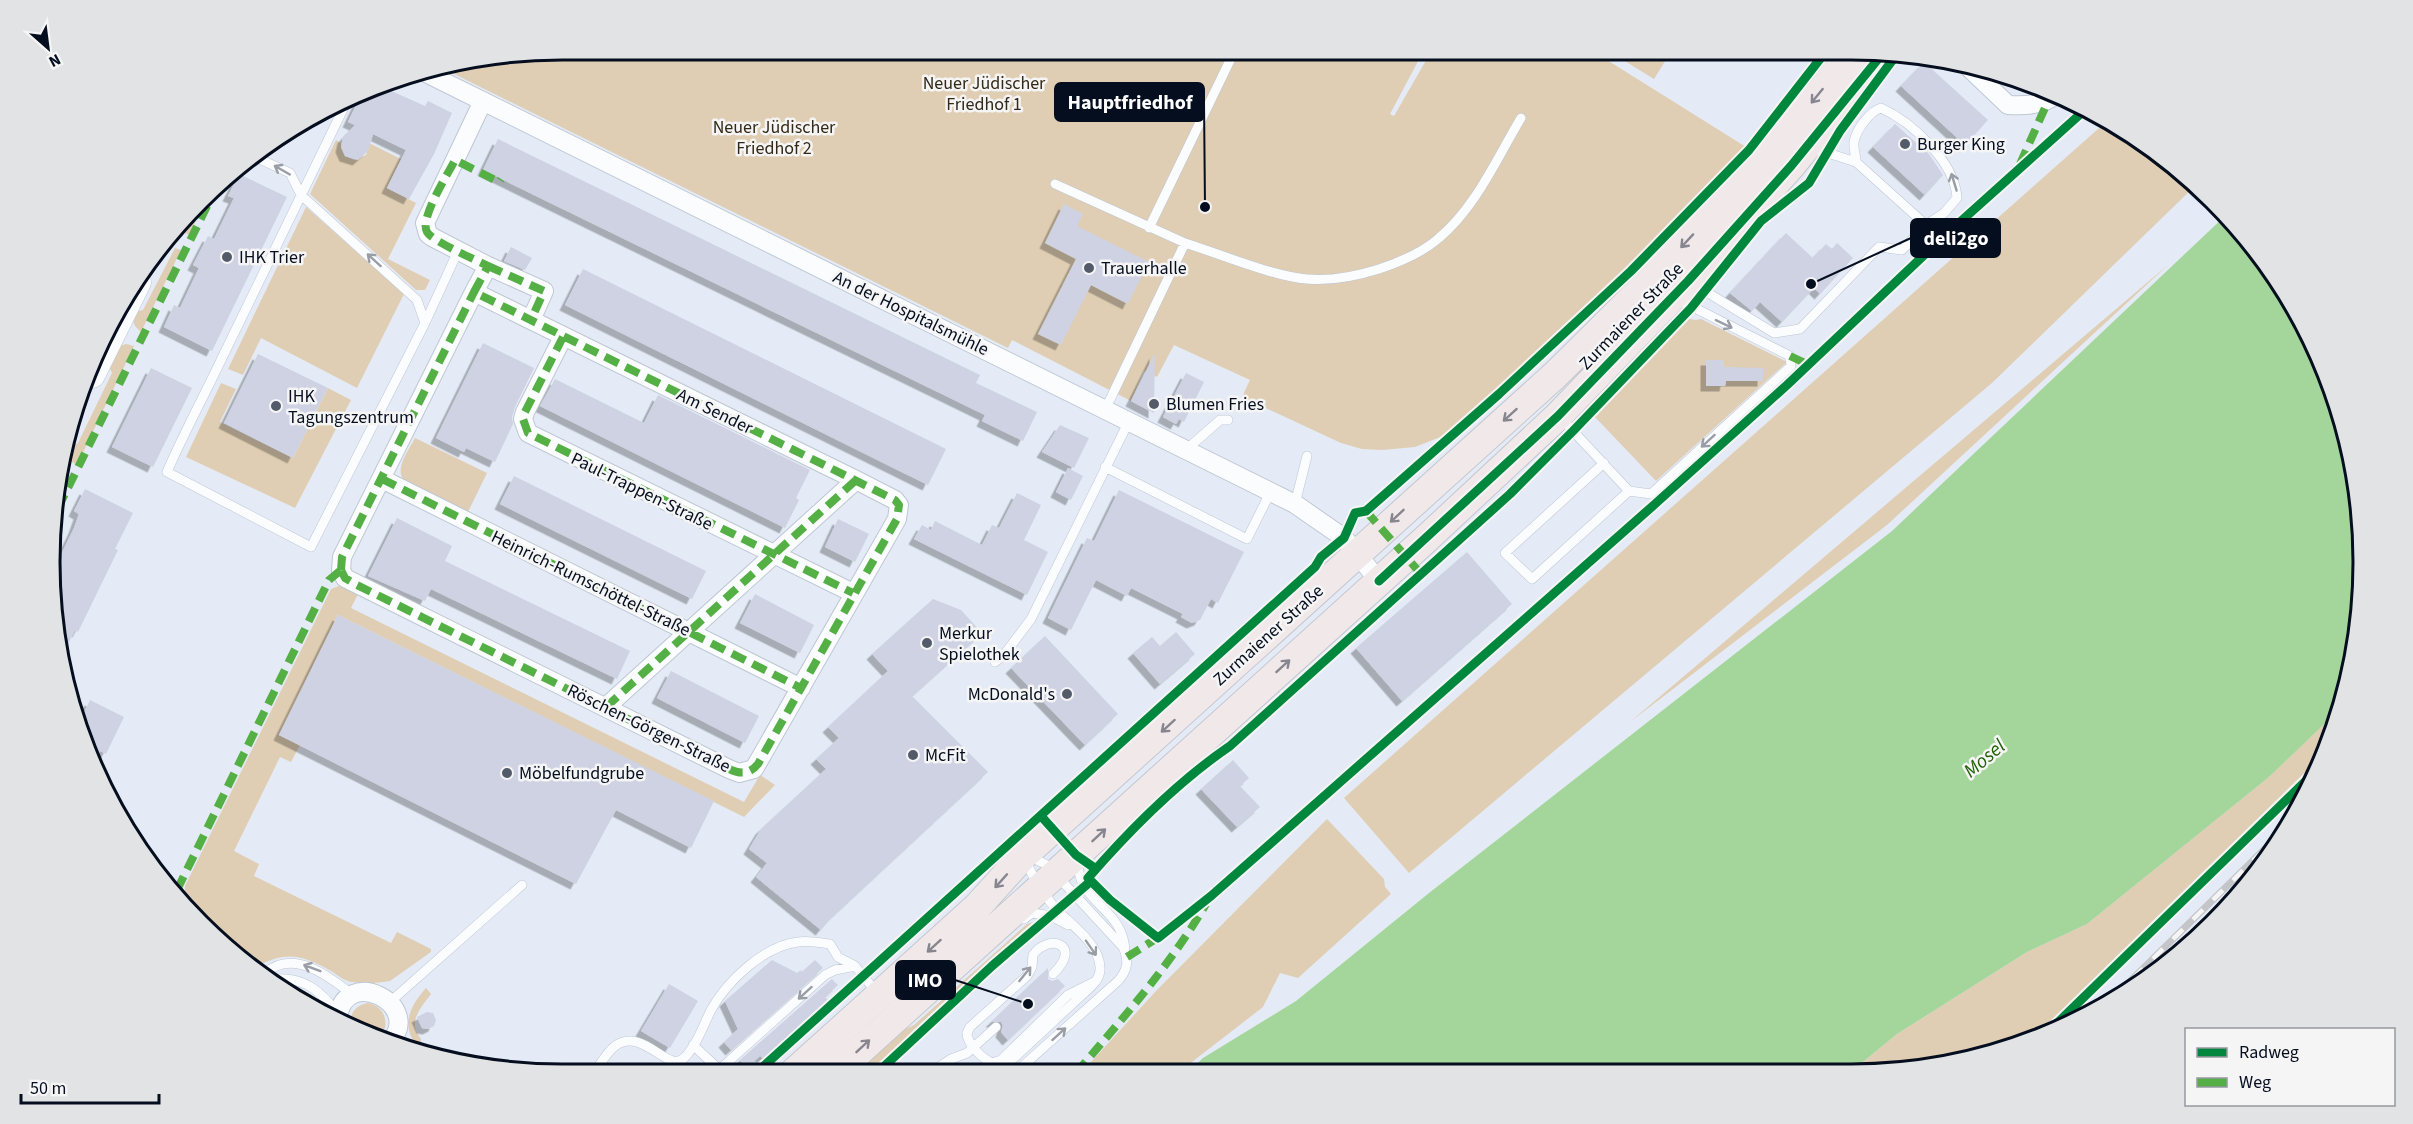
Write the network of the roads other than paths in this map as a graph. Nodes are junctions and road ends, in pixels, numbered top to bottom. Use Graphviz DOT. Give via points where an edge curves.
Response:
graph roads {
  1 [pos="1230,60"];
  2 [pos="1845,60"];
  3 [pos="1877,61"];
  4 [pos="1978,76"];
  5 [pos="433,77"];
  6 [pos="483,101"];
  7 [pos="2049,101"];
  8 [pos="342,111"];
  9 [pos="1521,118"];
  10 [pos="1808,147"];
  11 [pos="262,160"];
  12 [pos="1857,162"];
  13 [pos="1055,184"];
  14 [pos="302,195"];
  15 [pos="1926,225"];
  16 [pos="1149,228"];
  17 [pos="1185,243"];
  18 [pos="458,251"];
  19 [pos="488,266"];
  20 [pos="1680,289"];
  21 [pos="474,292"];
  22 [pos="531,320"];
  23 [pos="425,323"];
  24 [pos="564,337"];
  25 [pos="1105,410"];
  26 [pos="1558,416"];
  27 [pos="1228,420"];
  28 [pos="1129,421"];
  29 [pos="1187,449"];
  30 [pos="1307,456"];
  31 [pos="1604,463"];
  32 [pos="1106,467"];
  33 [pos="382,479"];
  34 [pos="1438,479"];
  35 [pos="856,480"];
  36 [pos="1271,491"];
  37 [pos="1629,491"];
  38 [pos="1296,504"];
  39 [pos="899,505"];
  40 [pos="1461,506"];
  41 [pos="1357,554"];
  42 [pos="774,556"];
  43 [pos="1379,581"];
  44 [pos="853,593"];
  45 [pos="688,631"];
  46 [pos="995,662"];
  47 [pos="801,688"];
  48 [pos="606,707"];
  49 [pos="1024,855"];
  50 [pos="1076,855"];
  51 [pos="1047,880"];
  52 [pos="522,885"];
  53 [pos="1076,928"];
  54 [pos="991,931"];
  55 [pos="1125,952"];
  56 [pos="855,966"];
  57 [pos="271,970"];
  58 [pos="1053,974"];
  59 [pos="284,980"];
  60 [pos="1096,981"];
  61 [pos="353,995"];
  62 [pos="879,995"];
  63 [pos="390,1002"];
  64 [pos="331,1007"];
  65 [pos="340,1012"];
  66 [pos="996,1027"];
  67 [pos="397,1036"];
  68 [pos="693,1046"];
  69 [pos="974,1047"];
  70 [pos="600,1064"];
  71 [pos="714,1064"];
  72 [pos="730,1064"];
  73 [pos="803,1064"];
  74 [pos="845,1064"];
  75 [pos="945,1064"];
  76 [pos="1007,1064"];
  77 [pos="1025,1064"];
  1 -- 16 [label="lane"];
  2 -- 34 [label="main road, Zurmaiener Straße, one-way" via="1719,207 1626,305 1554,376"];
  3 -- 10 [label="main road, Zurmaiener Straße"];
  4 -- 7 [label="street" via="2008,105 2030,106"];
  5 -- 6 [label="street, An der Hospitalsmühle"];
  6 -- 18 [label="street" via="425,223 428,234"];
  6 -- 25 [label="street, An der Hospitalsmühle"];
  8 -- 14 [label="lane"];
  9 -- 17 [label="lane" via="1455,222 1438,239 1393,264 1345,277 1307,279"];
  10 -- 12 [label="lane"];
  10 -- 20 [label="main road, Zurmaiener Straße"];
  14 -- 11 [label="lane, one-way" via="290,173"];
  12 -- 15 [label="lane"];
  15 -- 12 [label="lane, one-way" via="1957,198 1952,173 1941,156 1895,115 1881,108 1863,123 1854,142"];
  13 -- 16 [label="lane"];
  23 -- 14 [label="lane, one-way" via="417,300"];
  14 -- 23 [label="lane" via="167,472 311,547"];
  15 -- 20 [label="lane" via="1902,250 1879,248 1800,329 1774,333"];
  16 -- 17 [label="lane"];
  17 -- 25 [label="lane"];
  18 -- 19 [label="street"];
  18 -- 23 [label="lane"];
  19 -- 21 [label="street"];
  19 -- 22 [label="street" via="544,291"];
  20 -- 26 [label="main road, Zurmaiener Straße"];
  20 -- 37 [label="lane, one-way" via="1790,356 1791,366 1651,494"];
  21 -- 22 [label="street, Am Sender"];
  21 -- 33 [label="street"];
  22 -- 24 [label="street, Am Sender"];
  24 -- 35 [label="street, Am Sender"];
  24 -- 42 [label="street, Paul-Trappen-Straße" via="525,412 528,433"];
  25 -- 28 [label="street, An der Hospitalsmühle"];
  26 -- 31 [label="lane"];
  26 -- 40 [label="main road, Zurmaiener Straße"];
  27 -- 29 [label="lane" via="1220,420"];
  28 -- 29 [label="street, An der Hospitalsmühle"];
  28 -- 32 [label="lane"];
  29 -- 36 [label="street, An der Hospitalsmühle"];
  30 -- 38 [label="lane"];
  31 -- 37 [label="lane"];
  31 -- 37 [label="lane" via="1505,552 1532,579"];
  32 -- 36 [label="lane" via="1247,539"];
  32 -- 46 [label="lane" via="1031,619"];
  33 -- 45 [label="street, Heinrich-Rumschöttel-Straße"];
  33 -- 48 [label="street, Röschen-Görgen-Straße" via="342,557 345,578"];
  34 -- 40 [label="main road"];
  34 -- 41 [label="main road, Zurmaiener Straße, one-way"];
  35 -- 39 [label="street, Am Sender"];
  35 -- 42 [label="street"];
  36 -- 38 [label="street, An der Hospitalsmühle"];
  38 -- 41 [label="street, An der Hospitalsmühle" via="1344,538"];
  39 -- 44 [label="street, Röschen-Görgen-Straße" via="897,519"];
  40 -- 43 [label="main road, Zurmaiener Straße"];
  41 -- 43 [label="street, An der Hospitalsmühle"];
  41 -- 49 [label="main road, Zurmaiener Straße, one-way"];
  42 -- 44 [label="street, Paul-Trappen-Straße"];
  42 -- 45 [label="street"];
  50 -- 43 [label="main road, Zurmaiener Straße, one-way"];
  44 -- 47 [label="street, Röschen-Görgen-Straße"];
  45 -- 47 [label="street, Heinrich-Rumschöttel-Straße"];
  45 -- 48 [label="street"];
  47 -- 48 [label="street, Röschen-Görgen-Straße" via="758,764 739,773"];
  49 -- 51 [label="lane" via="1031,874"];
  49 -- 51 [label="lane" via="1047,865"];
  49 -- 62 [label="main road, Zurmaiener Straße, one-way" via="977,907"];
  50 -- 51 [label="main road, Zurmaiener Straße"];
  50 -- 55 [label="lane" via="1084,886 1114,918 1125,940"];
  51 -- 53 [label="lane" via="1055,907"];
  51 -- 54 [label="main road, Zurmaiener Straße"];
  51 -- 55 [label="lane"];
  52 -- 63 [label="lane"];
  53 -- 54 [label="lane" via="1051,916 1032,913 1018,924"];
  53 -- 60 [label="lane, one-way" via="1098,959"];
  74 -- 54 [label="main road, Zurmaiener Straße, one-way"];
  77 -- 55 [label="lane, one-way" via="1118,981 1126,970"];
  56 -- 62 [label="lane"];
  56 -- 68 [label="lane" via="838,957 830,944 799,941 775,947 728,986"];
  56 -- 72 [label="lane, one-way" via="825,975"];
  61 -- 57 [label="lane, one-way" via="327,975 300,964 284,964"];
  69 -- 58 [label="lane, one-way" via="966,1037 970,1027 1027,976 1034,955 1046,945 1058,944 1067,953"];
  59 -- 64 [label="lane" via="315,987"];
  60 -- 69 [label="lane" via="1068,995 1001,1060 987,1061"];
  60 -- 76 [label="lane"];
  61 -- 63 [label="street" via="372,992"];
  61 -- 65 [label="street"];
  62 -- 73 [label="main road, Zurmaiener Straße"];
  63 -- 67 [label="street" via="398,1017"];
  66 -- 69 [label="lane"];
  68 -- 70 [label="lane" via="683,1059 670,1062 651,1047 626,1040 614,1046"];
  68 -- 71 [label="lane"];
  69 -- 75 [label="lane"];
}
